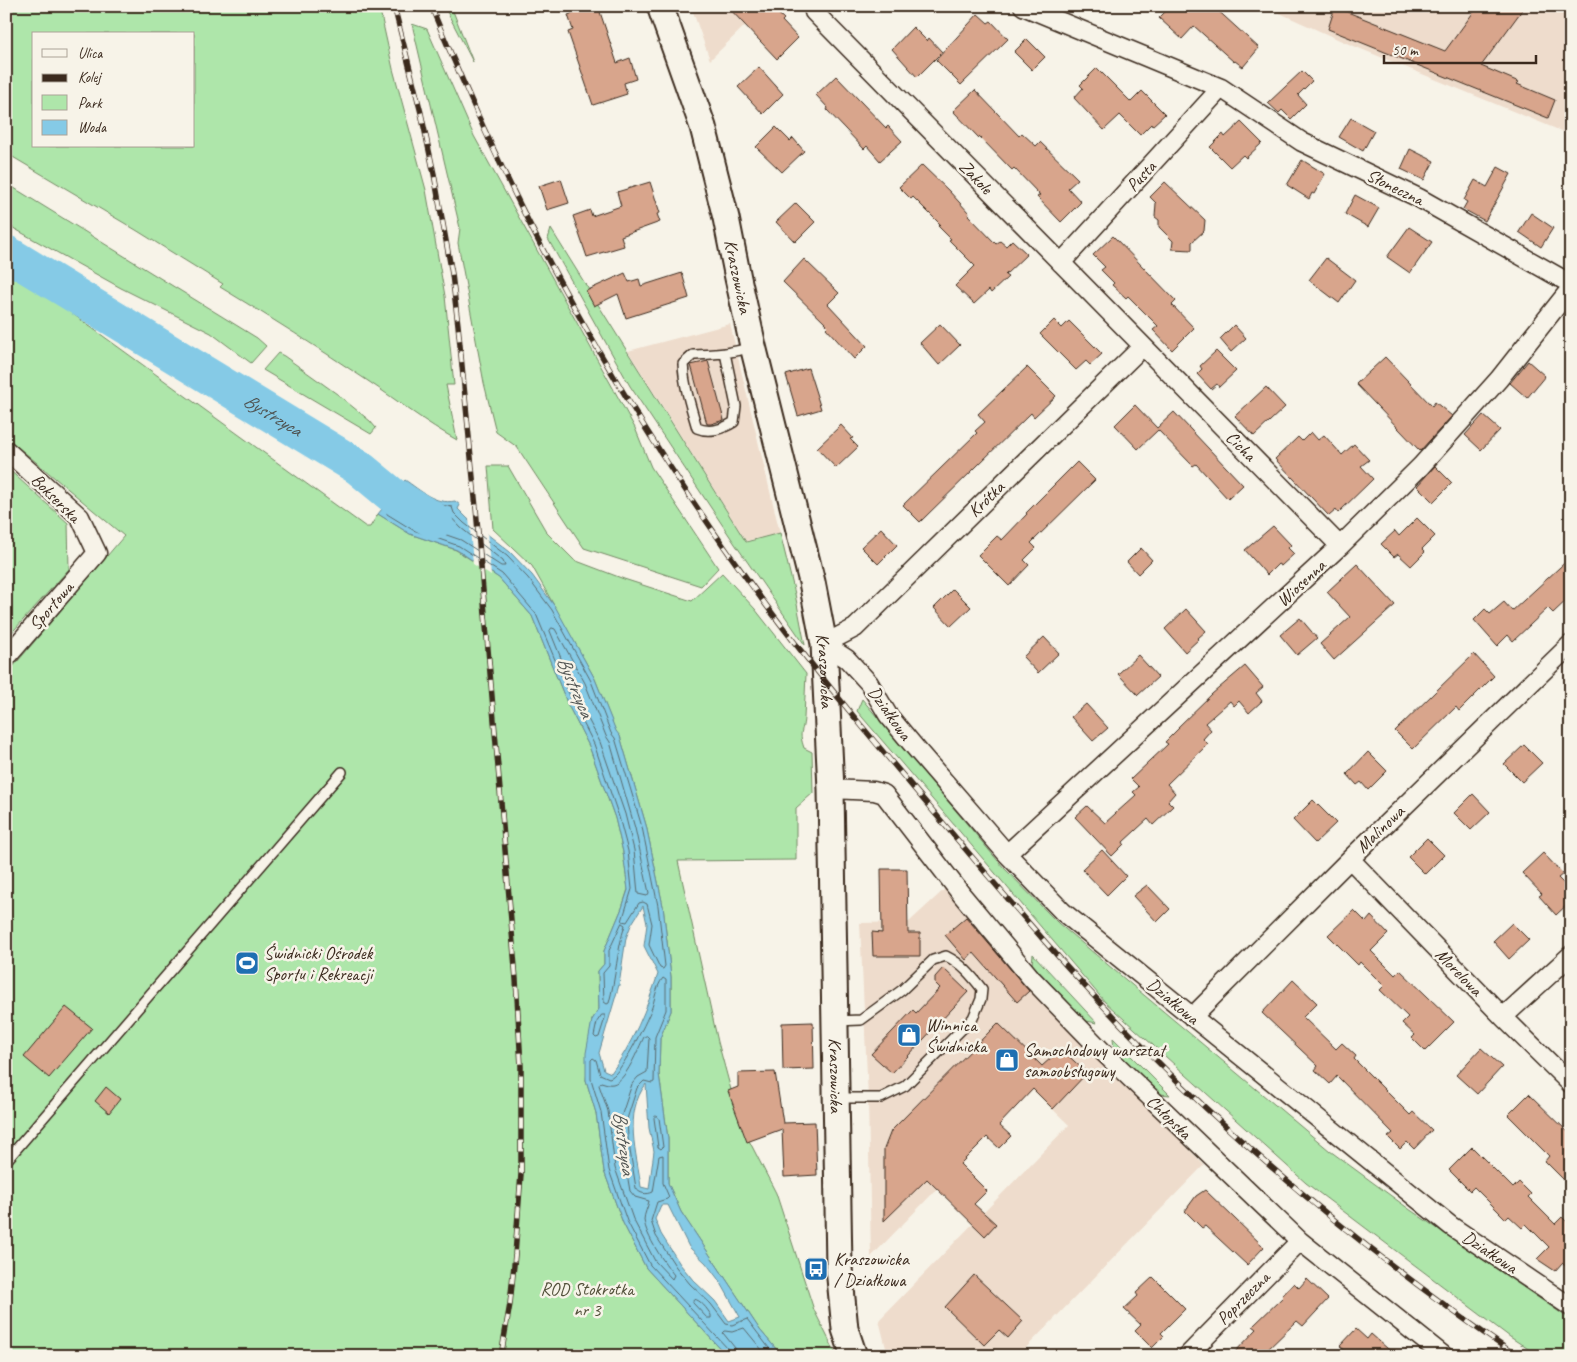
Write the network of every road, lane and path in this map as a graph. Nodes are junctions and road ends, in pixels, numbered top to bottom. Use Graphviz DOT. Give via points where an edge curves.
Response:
graph roads {
  1 [pos="660,6"];
  2 [pos="814,6"];
  3 [pos="1023,6"];
  4 [pos="1221,88"];
  5 [pos="1061,264"];
  6 [pos="1571,286"];
  7 [pos="753,346"];
  8 [pos="1142,346"];
  9 [pos="725,353"];
  10 [pos="6,450"];
  11 [pos="1340,546"];
  12 [pos="96,553"];
  13 [pos="824,644"];
  14 [pos="1571,644"];
  15 [pos="6,658"];
  16 [pos="342,772"];
  17 [pos="831,790"];
  18 [pos="1008,854"];
  19 [pos="1350,859"];
  20 [pos="1571,955"];
  21 [pos="1192,1017"];
  22 [pos="1503,1017"];
  23 [pos="835,1021"];
  24 [pos="1571,1084"];
  25 [pos="836,1098"];
  26 [pos="6,1161"];
  27 [pos="1300,1241"];
  28 [pos="1571,1307"];
  29 [pos="854,1356"];
  30 [pos="1187,1356"];
  31 [pos="1444,1356"];
  1 -- 7 [label="street, Kraszowicka" via="705,134"];
  2 -- 5 [label="street, Zakole" via="814,12"];
  3 -- 4 [label="street"];
  4 -- 5 [label="street, Pusta"];
  4 -- 6 [label="street, Słoneczna" via="1302,142 1419,198"];
  5 -- 8 [label="street, Zakole"];
  6 -- 11 [label="street, Wiosenna" via="1499,379 1421,466"];
  7 -- 9 [label="lane"];
  7 -- 13 [label="street, Kraszowicka" via="812,582"];
  8 -- 11 [label="street, Cicha"];
  8 -- 13 [label="street, Krótka" via="855,628"];
  9 -- 9 [label="lane" via="692,355 683,364 697,428 704,432 734,422 736,406"];
  10 -- 12 [label="street, Bokserska" via="80,517"];
  11 -- 18 [label="street, Wiosenna"];
  12 -- 15 [label="street, Sportowa"];
  13 -- 17 [label="street, Kraszowicka"];
  13 -- 18 [label="street, Działkowa" via="847,659 869,682 888,715"];
  14 -- 19 [label="street, Malinowa"];
  16 -- 26 [label="lane"];
  17 -- 23 [label="street, Kraszowicka"];
  17 -- 27 [label="street, Chłopska" via="884,794 1032,979 1102,1052"];
  18 -- 21 [label="street, Działkowa" via="1063,912"];
  19 -- 21 [label="street, Malinowa"];
  19 -- 22 [label="street, Morelowa"];
  20 -- 22 [label="street"];
  21 -- 28 [label="street, Działkowa" via="1451,1226"];
  22 -- 24 [label="street, Morelowa"];
  23 -- 25 [label="street, Kraszowicka"];
  23 -- 25 [label="lane" via="860,1020 902,990 933,960 946,956 959,963 982,989 973,1018 905,1086 881,1098"];
  25 -- 29 [label="street, Kraszowicka" via="840,1287 845,1329"];
  27 -- 30 [label="street, Poprzeczna"];
  27 -- 31 [label="street, Chłopska"];
}
